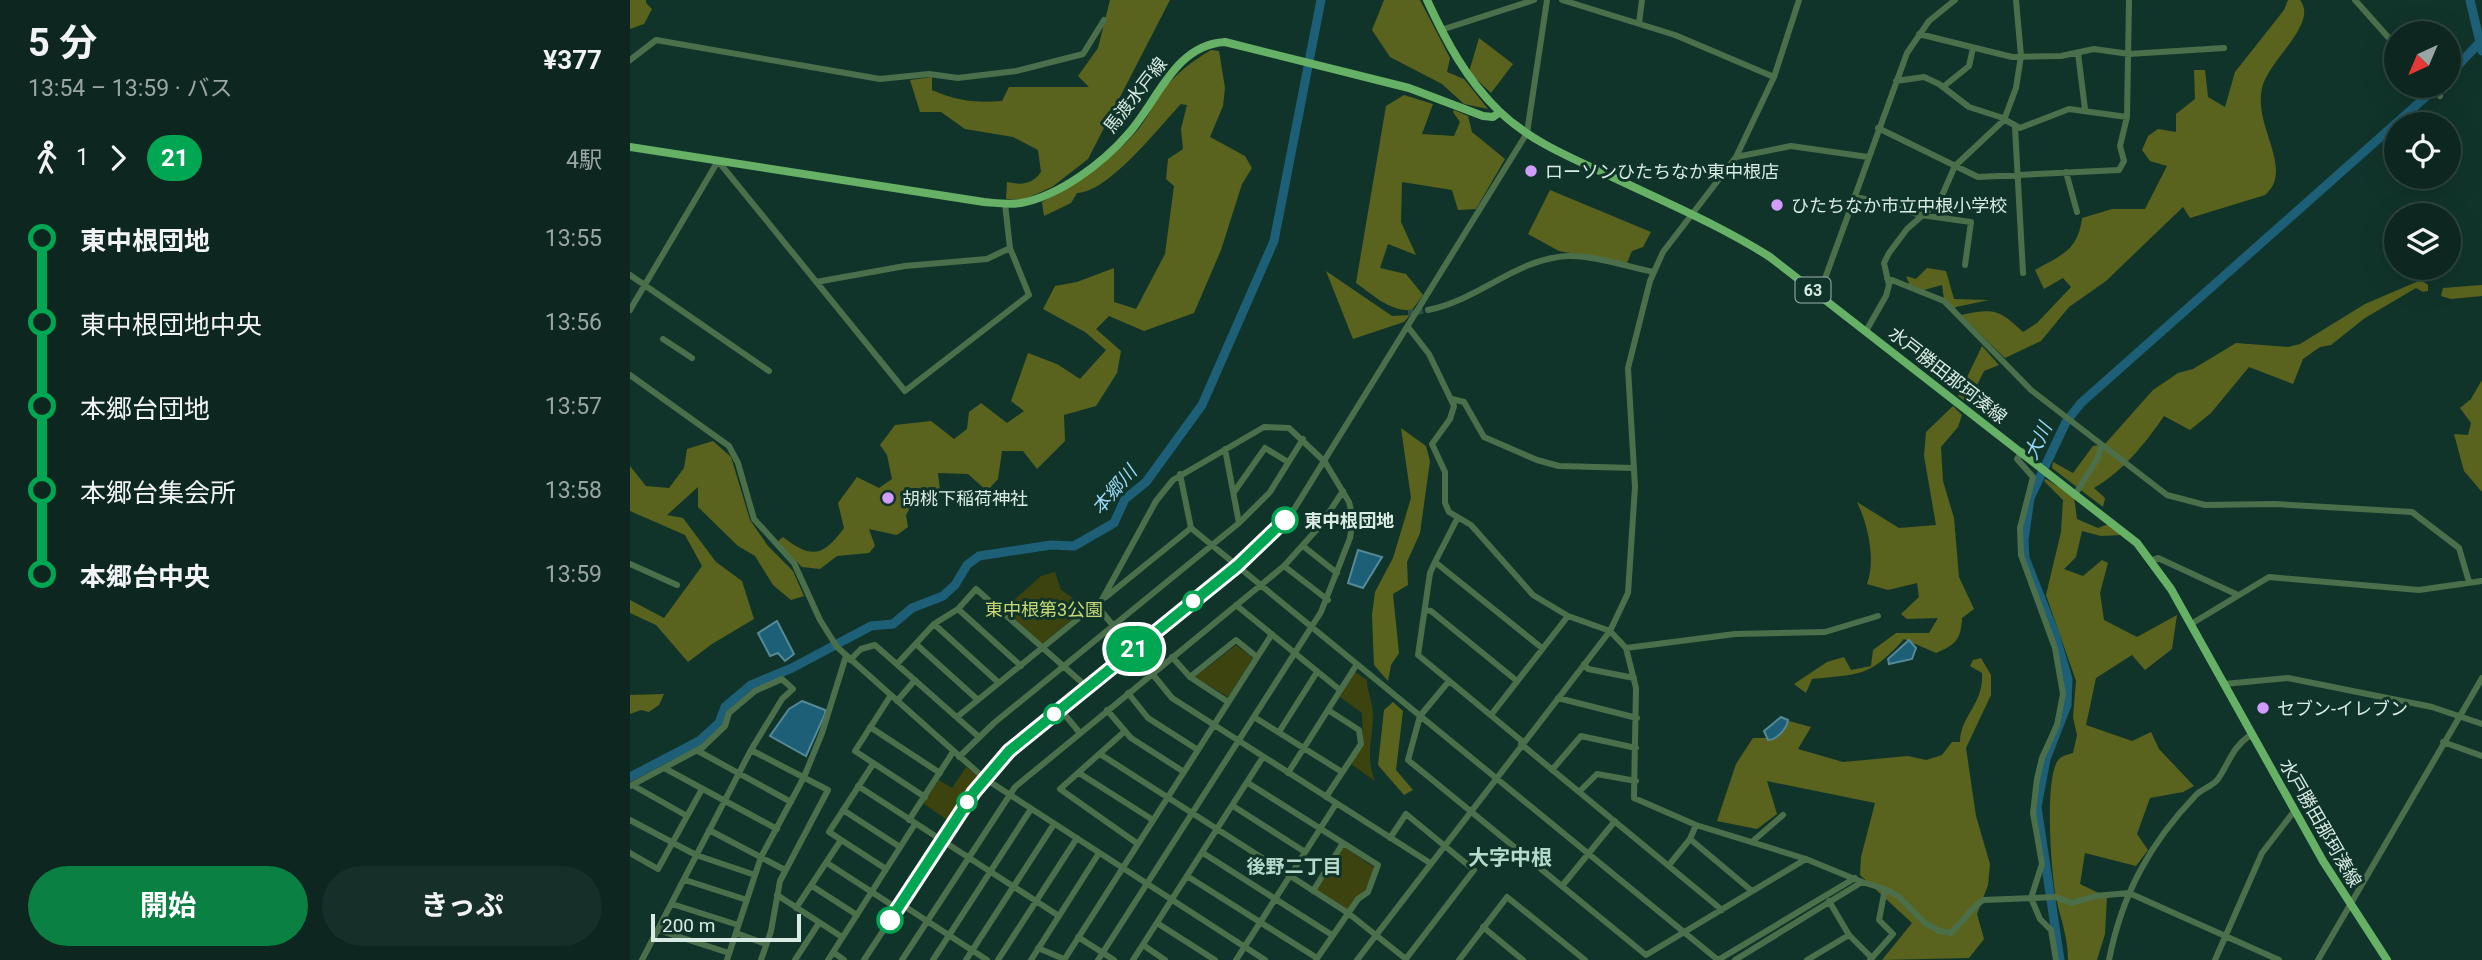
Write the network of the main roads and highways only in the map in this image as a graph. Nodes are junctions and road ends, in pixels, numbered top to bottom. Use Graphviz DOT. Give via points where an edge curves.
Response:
graph roads {
  1 [pos="1427,0"];
  2 [pos="1500,112"];
  3 [pos="630,147"];
  4 [pos="2387,960"];
  1 -- 2 [label="main road, 水戸勝田那珂湊線 / 63" via="1462,67"];
  2 -- 3 [label="main road, 馬渡水戸線" via="1483,116 1439,97 1235,43 1202,47 1179,64 1129,133 1062,186 1039,198 1005,204"];
  2 -- 4 [label="main road, 水戸勝田那珂湊線 / 63" via="1527,133 1740,238 2123,530 2152,560"];
}
